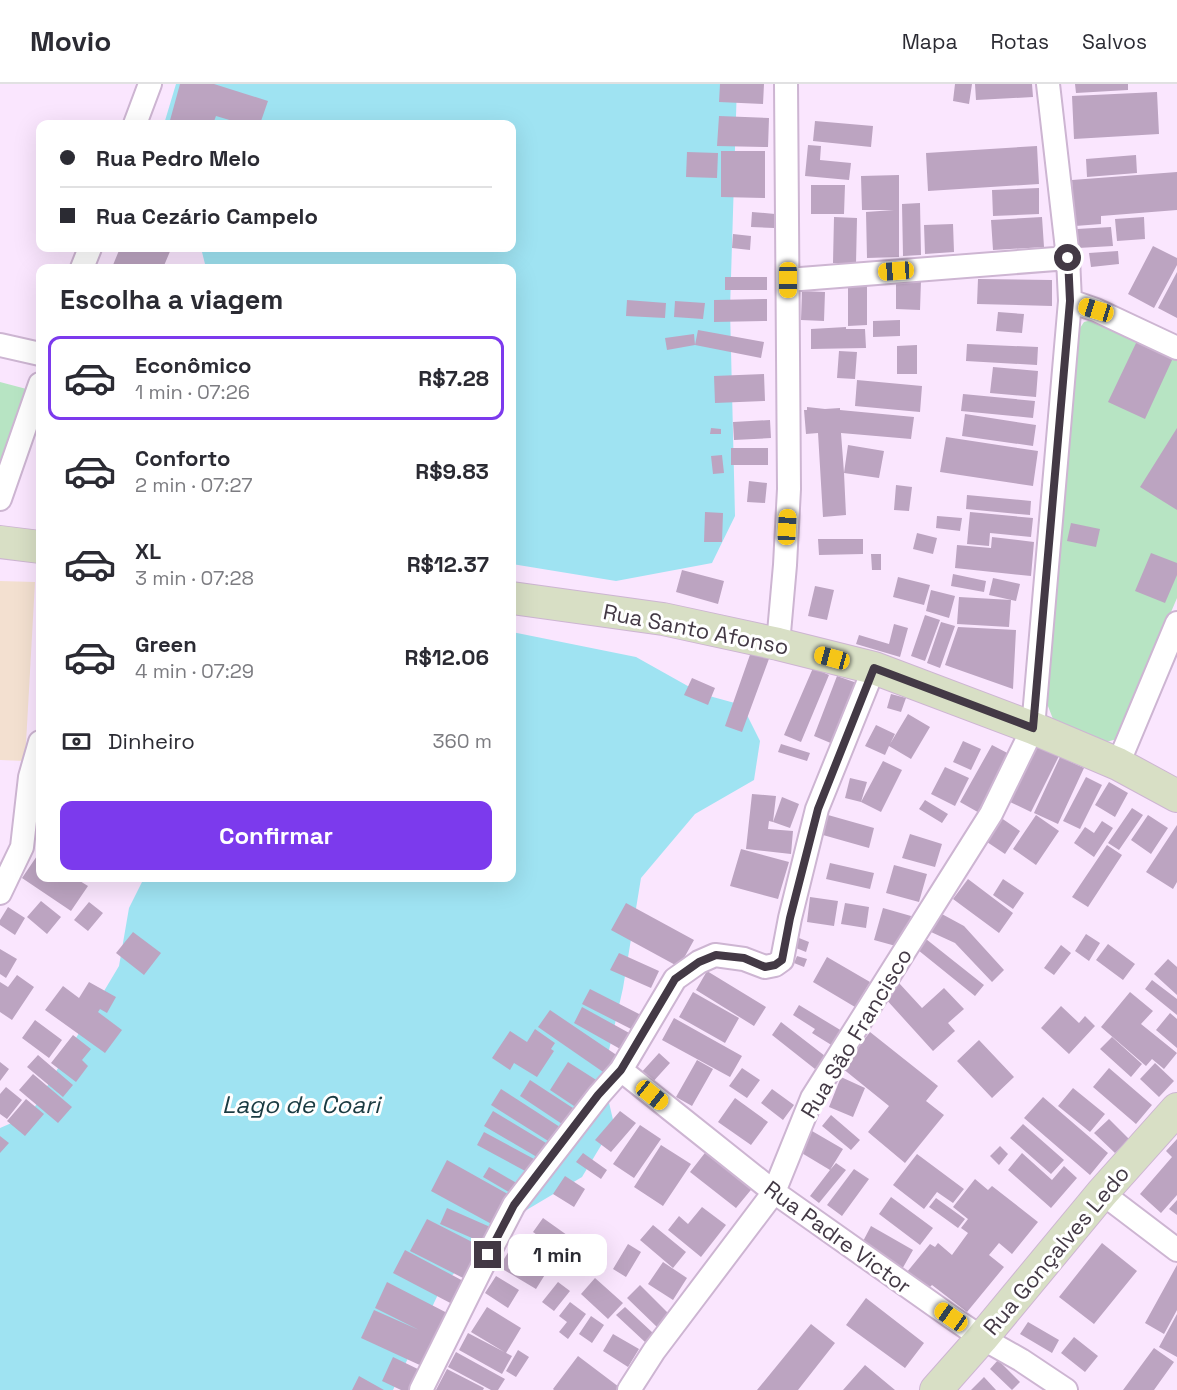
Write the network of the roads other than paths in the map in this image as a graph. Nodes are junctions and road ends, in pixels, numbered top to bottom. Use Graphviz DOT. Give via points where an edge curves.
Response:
graph roads {
  1 [pos="150,84"];
  2 [pos="786,84"];
  3 [pos="1048,84"];
  4 [pos="136,120"];
  5 [pos="1068,258"];
  6 [pos="788,280"];
  7 [pos="1070,301"];
  8 [pos="0,345"];
  9 [pos="1177,348"];
  10 [pos="36,353"];
  11 [pos="36,396"];
  12 [pos="0,499"];
  13 [pos="0,542"];
  14 [pos="36,546"];
  15 [pos="519,599"];
  16 [pos="1177,623"];
  17 [pos="778,644"];
  18 [pos="874,668"];
  19 [pos="1033,728"];
  20 [pos="36,756"];
  21 [pos="1118,764"];
  22 [pos="1177,796"];
  23 [pos="0,893"];
  24 [pos="621,1070"];
  25 [pos="1177,1109"];
  26 [pos="774,1192"];
  27 [pos="1102,1193"];
  28 [pos="1177,1250"];
  29 [pos="982,1338"];
  30 [pos="421,1390"];
  31 [pos="629,1390"];
  32 [pos="936,1390"];
  33 [pos="1066,1390"];
  1 -- 4 [label="street"];
  2 -- 6 [label="street"];
  3 -- 5 [label="street"];
  5 -- 6 [label="street"];
  5 -- 7 [label="street"];
  6 -- 17 [label="street" via="789,489"];
  7 -- 9 [label="street"];
  7 -- 19 [label="street"];
  8 -- 10 [label="street"];
  11 -- 12 [label="street"];
  13 -- 14 [label="main road"];
  15 -- 17 [label="main road, Rua Santo Afonso" via="663,620"];
  16 -- 21 [label="street"];
  17 -- 18 [label="main road, Rua Santo Afonso"];
  18 -- 19 [label="main road, Rua Santo Afonso"];
  18 -- 24 [label="street" via="818,809 782,960 765,967 744,958 716,955 699,962 675,979"];
  19 -- 21 [label="main road, Rua Santo Afonso"];
  19 -- 26 [label="street, Rua São Francisco" via="991,814 812,1098"];
  20 -- 23 [label="street" via="22,847"];
  21 -- 22 [label="main road, Rua Santo Afonso"];
  24 -- 26 [label="street, Rua Padre Victor"];
  24 -- 30 [label="street" via="514,1205"];
  25 -- 27 [label="main road, Rua Gonçalves Ledo"];
  26 -- 29 [label="street, Rua Padre Victor"];
  26 -- 31 [label="street, Rua São Francisco"];
  27 -- 28 [label="street"];
  27 -- 29 [label="main road, Rua Gonçalves Ledo"];
  29 -- 32 [label="main road, Rua Gonçalves Ledo"];
  29 -- 33 [label="street, Rua Padre Victor"];
}
